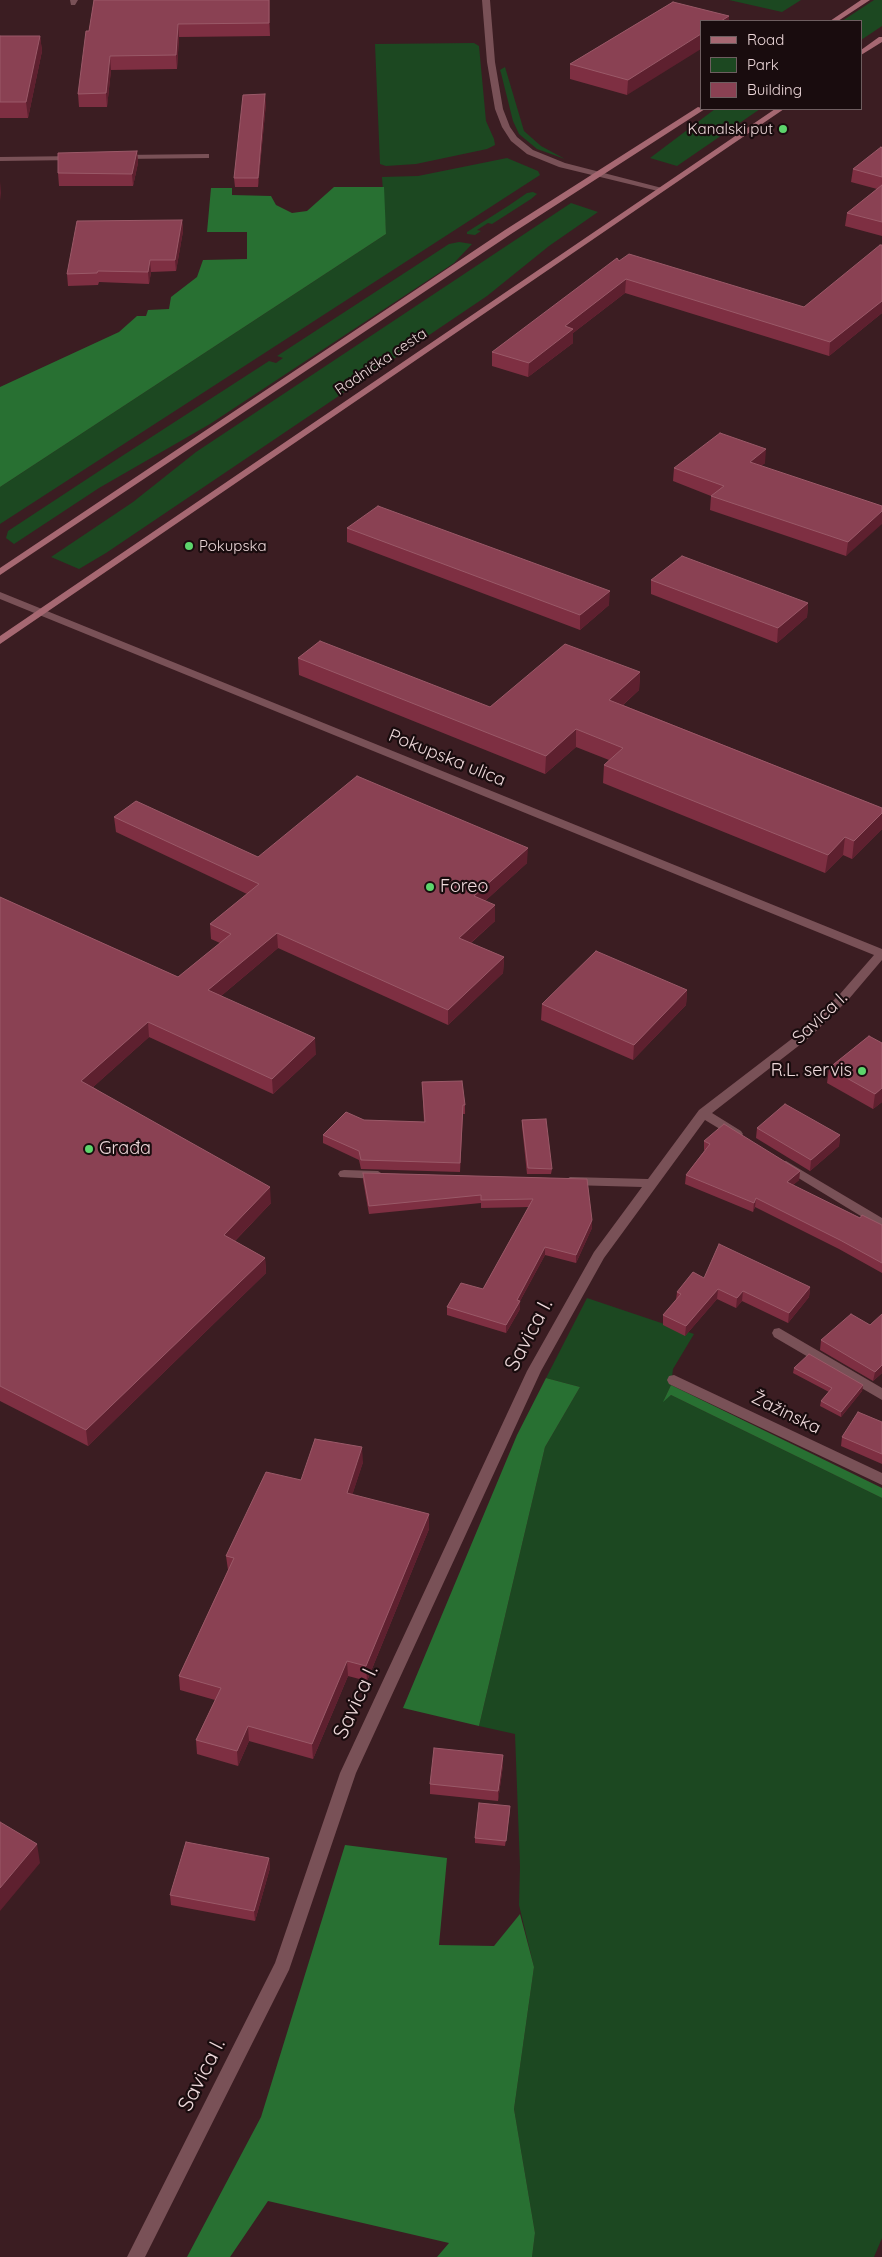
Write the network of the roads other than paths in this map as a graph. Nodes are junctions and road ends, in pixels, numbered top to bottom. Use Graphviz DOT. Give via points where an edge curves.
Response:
graph roads {
  1 [pos="486,0"];
  2 [pos="866,0"];
  3 [pos="836,20"];
  4 [pos="882,38"];
  5 [pos="862,52"];
  6 [pos="700,110"];
  7 [pos="779,110"];
  8 [pos="206,156"];
  9 [pos="0,158"];
  10 [pos="83,158"];
  11 [pos="111,158"];
  12 [pos="602,174"];
  13 [pos="659,190"];
  14 [pos="0,572"];
  15 [pos="0,595"];
  16 [pos="42,612"];
  17 [pos="0,641"];
  18 [pos="882,954"];
  19 [pos="703,1113"];
  20 [pos="752,1143"];
  21 [pos="776,1158"];
  22 [pos="344,1174"];
  23 [pos="393,1175"];
  24 [pos="562,1180"];
  25 [pos="650,1183"];
  26 [pos="882,1224"];
  27 [pos="778,1334"];
  28 [pos="674,1380"];
  29 [pos="882,1395"];
  30 [pos="882,1480"];
  31 [pos="136,2257"];
  1 -- 12 [label="street" via="491,62 499,109 506,128 530,152"];
  2 -- 3 [label="main road"];
  4 -- 5 [label="main road"];
  6 -- 12 [label="main road"];
  7 -- 13 [label="main road, Radnička cesta"];
  8 -- 11 [label="street"];
  9 -- 10 [label="street"];
  12 -- 13 [label="street"];
  12 -- 14 [label="main road" via="508,232"];
  13 -- 16 [label="main road, Radnička cesta"];
  15 -- 16 [label="street, Pokupska ulica"];
  16 -- 17 [label="main road, Radnička cesta"];
  16 -- 18 [label="street, Pokupska ulica"];
  18 -- 19 [label="street, Savica I." via="806,1034"];
  19 -- 20 [label="street"];
  19 -- 25 [label="street, Savica I."];
  21 -- 26 [label="street"];
  22 -- 23 [label="street"];
  24 -- 25 [label="street"];
  25 -- 31 [label="street, Savica I." via="599,1255 534,1370 348,1773 284,1965"];
  27 -- 29 [label="street"];
  28 -- 30 [label="street, Žažinska"];
}
